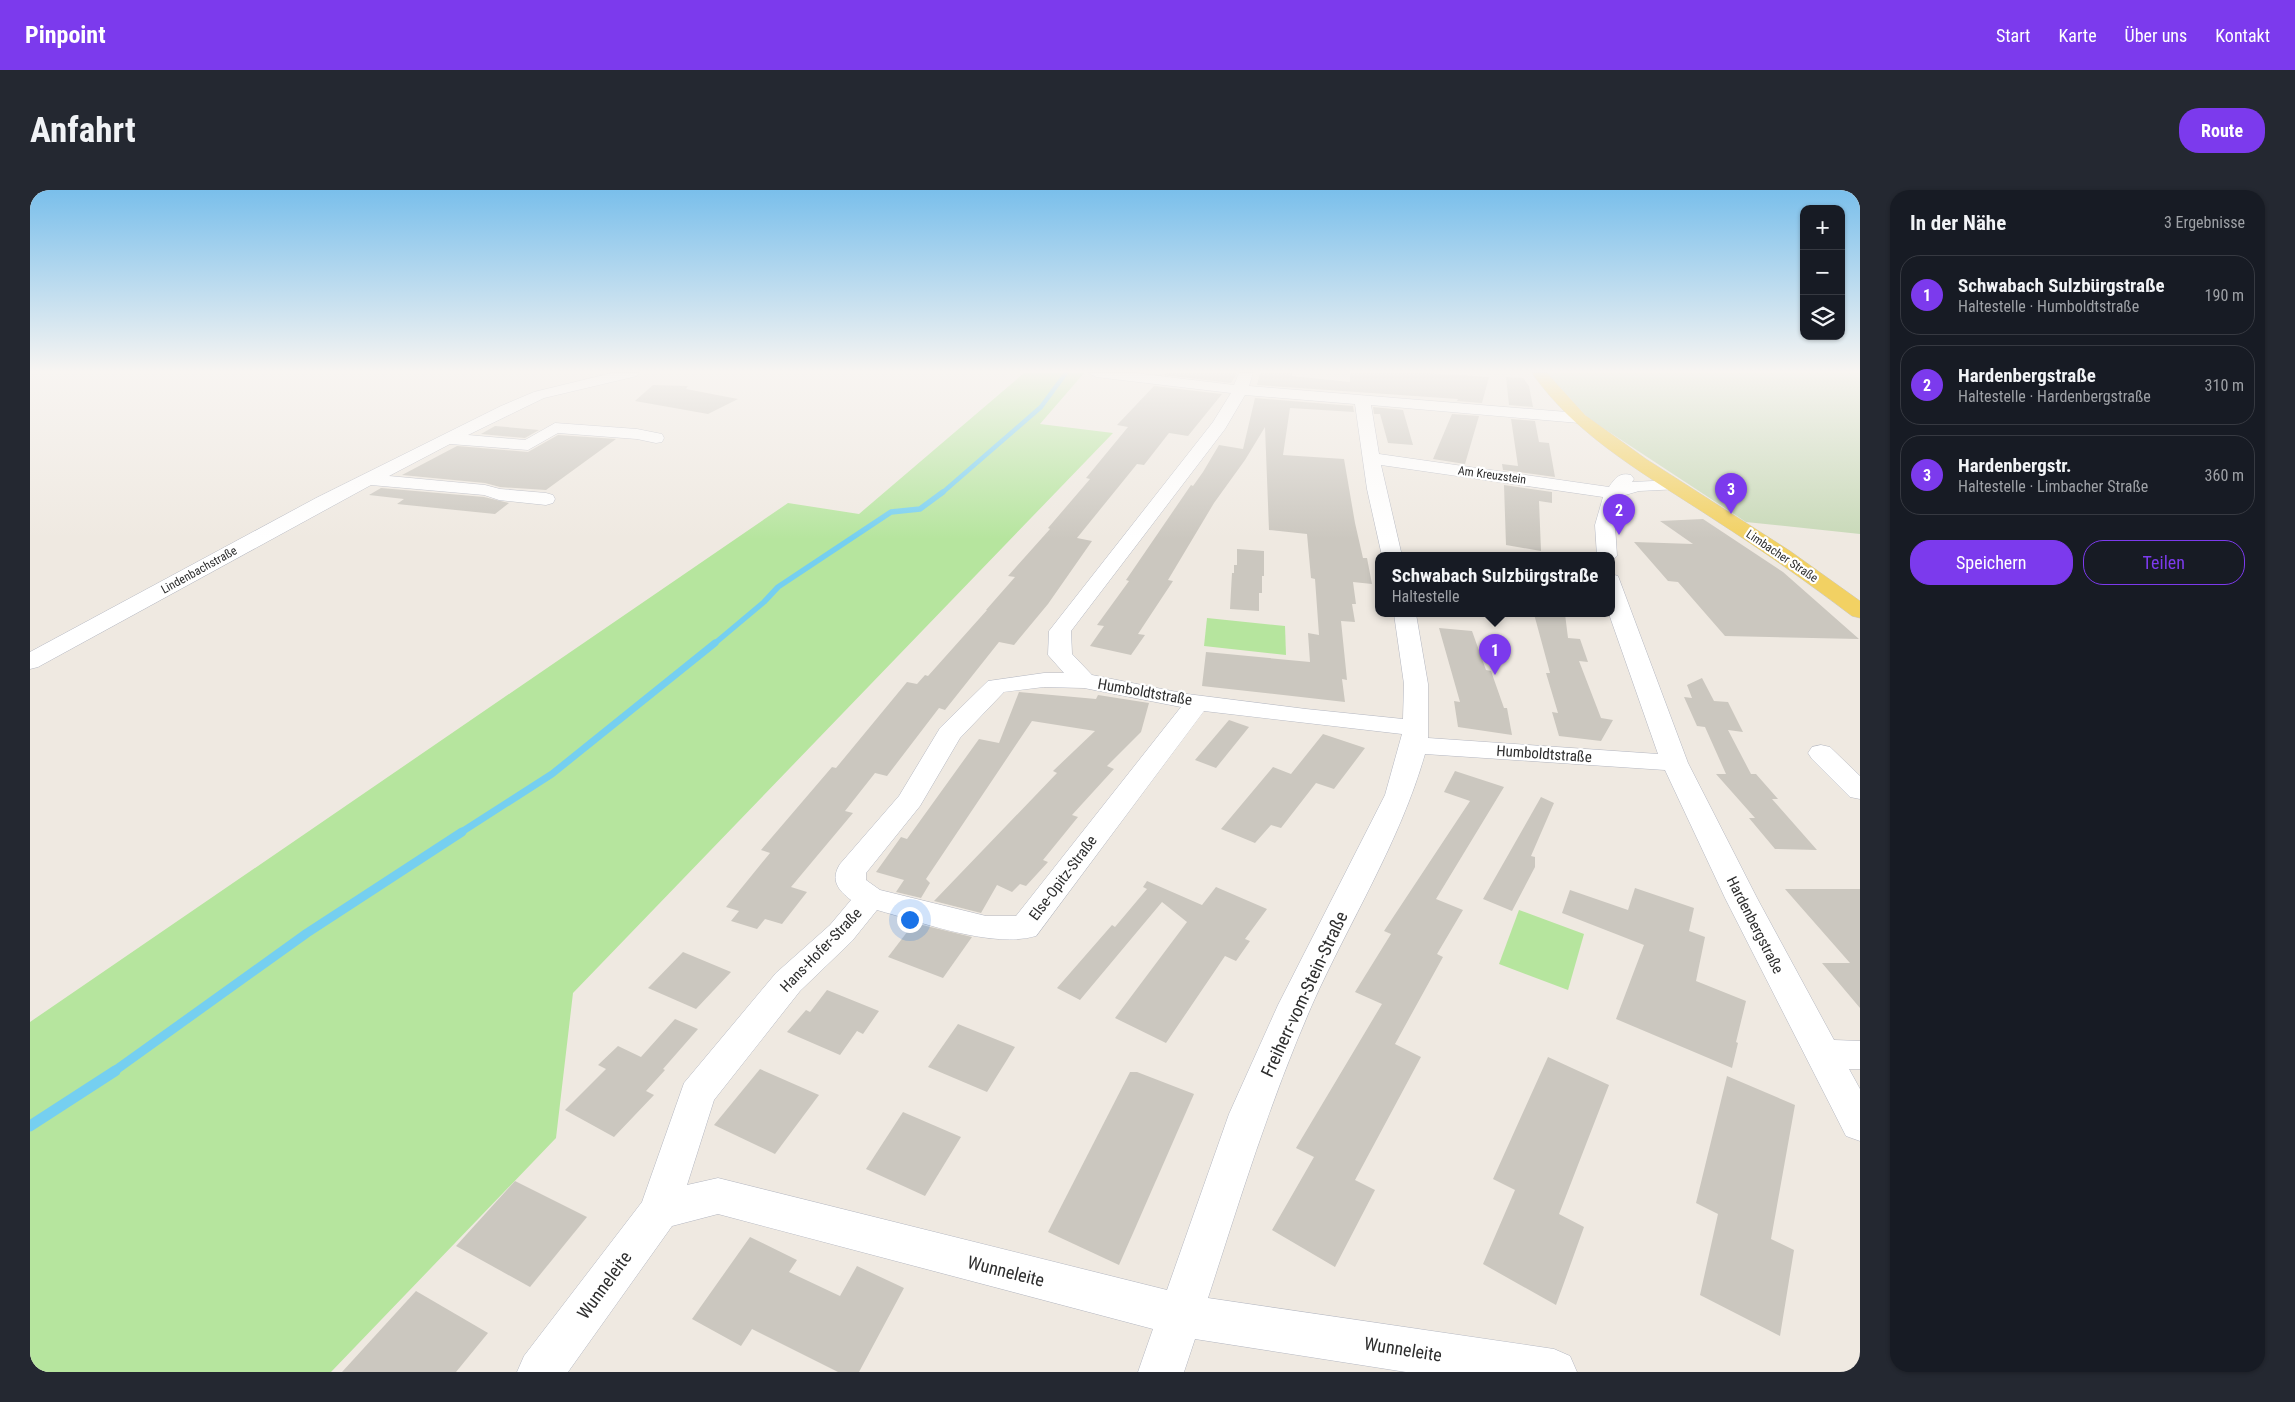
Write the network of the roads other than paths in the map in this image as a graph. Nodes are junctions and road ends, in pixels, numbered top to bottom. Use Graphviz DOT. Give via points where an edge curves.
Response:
graph roads {
  1 [pos="469,428"];
  2 [pos="555,428"];
  3 [pos="557,428"];
  4 [pos="1217,428"];
  5 [pos="1366,428"];
  6 [pos="1593,428"];
  7 [pos="656,438"];
  8 [pos="448,439"];
  9 [pos="1371,458"];
  10 [pos="1640,463"];
  11 [pos="369,479"];
  12 [pos="1674,484"];
  13 [pos="1612,493"];
  14 [pos="546,499"];
  15 [pos="1391,552"];
  16 [pos="1607,552"];
  17 [pos="1615,597"];
  18 [pos="1860,611"];
  19 [pos="1405,617"];
  20 [pos="30,662"];
  21 [pos="1084,680"];
  22 [pos="1198,702"];
  23 [pos="1415,736"];
  24 [pos="1821,753"];
  25 [pos="1675,763"];
  26 [pos="1860,791"];
  27 [pos="870,898"];
  28 [pos="1822,1054"];
  29 [pos="1860,1055"];
  30 [pos="1860,1125"];
  31 [pos="659,1211"];
  32 [pos="1180,1314"];
  33 [pos="540,1372"];
  34 [pos="1162,1372"];
  35 [pos="1554,1372"];
  1 -- 8 [label="street, Lindenbachstraße"];
  2 -- 8 [label="street" via="528,445"];
  3 -- 7 [label="street"];
  4 -- 21 [label="street, Humboldtstraße" via="1060,631 1060,655"];
  5 -- 9 [label="street"];
  6 -- 10 [label="main road, Limbacher Straße"];
  8 -- 11 [label="street, Lindenbachstraße"];
  9 -- 13 [label="street, Am Kreuzstein"];
  9 -- 15 [label="street"];
  10 -- 12 [label="main road, Limbacher Straße"];
  10 -- 13 [label="street"];
  11 -- 14 [label="street"];
  11 -- 20 [label="street, Lindenbachstraße"];
  12 -- 13 [label="street" via="1639,486"];
  12 -- 18 [label="main road, Limbacher Straße" via="1783,555"];
  13 -- 16 [label="street" via="1605,518"];
  17 -- 25 [label="street, Hardenbergstraße"];
  19 -- 23 [label="street, Freiherr-vom-Stein-Straße" via="1416,684"];
  21 -- 22 [label="street, Humboldtstraße"];
  21 -- 27 [label="street, Hans-Hofer-Straße" via="1044,680 997,686 949,734 910,800 850,872 851,884"];
  22 -- 23 [label="street, Humboldtstraße"];
  22 -- 27 [label="street, Else-Opitz-Straße" via="1025,928 986,927"];
  23 -- 25 [label="street, Humboldtstraße"];
  23 -- 32 [label="street, Freiherr-vom-Stein-Straße" via="1399,795 1295,1005 1248,1114"];
  24 -- 26 [label="street"];
  25 -- 28 [label="street, Hardenbergstraße"];
  27 -- 31 [label="street, Hans-Hofer-Straße" via="841,934 788,982 696,1094"];
  28 -- 29 [label="street"];
  28 -- 30 [label="street, Hardenbergstraße"];
  31 -- 32 [label="street, Wunneleite" via="718,1196"];
  31 -- 33 [label="street, Wunneleite"];
  32 -- 34 [label="street, Freiherr-vom-Stein-Straße"];
  32 -- 35 [label="street, Wunneleite"];
}
